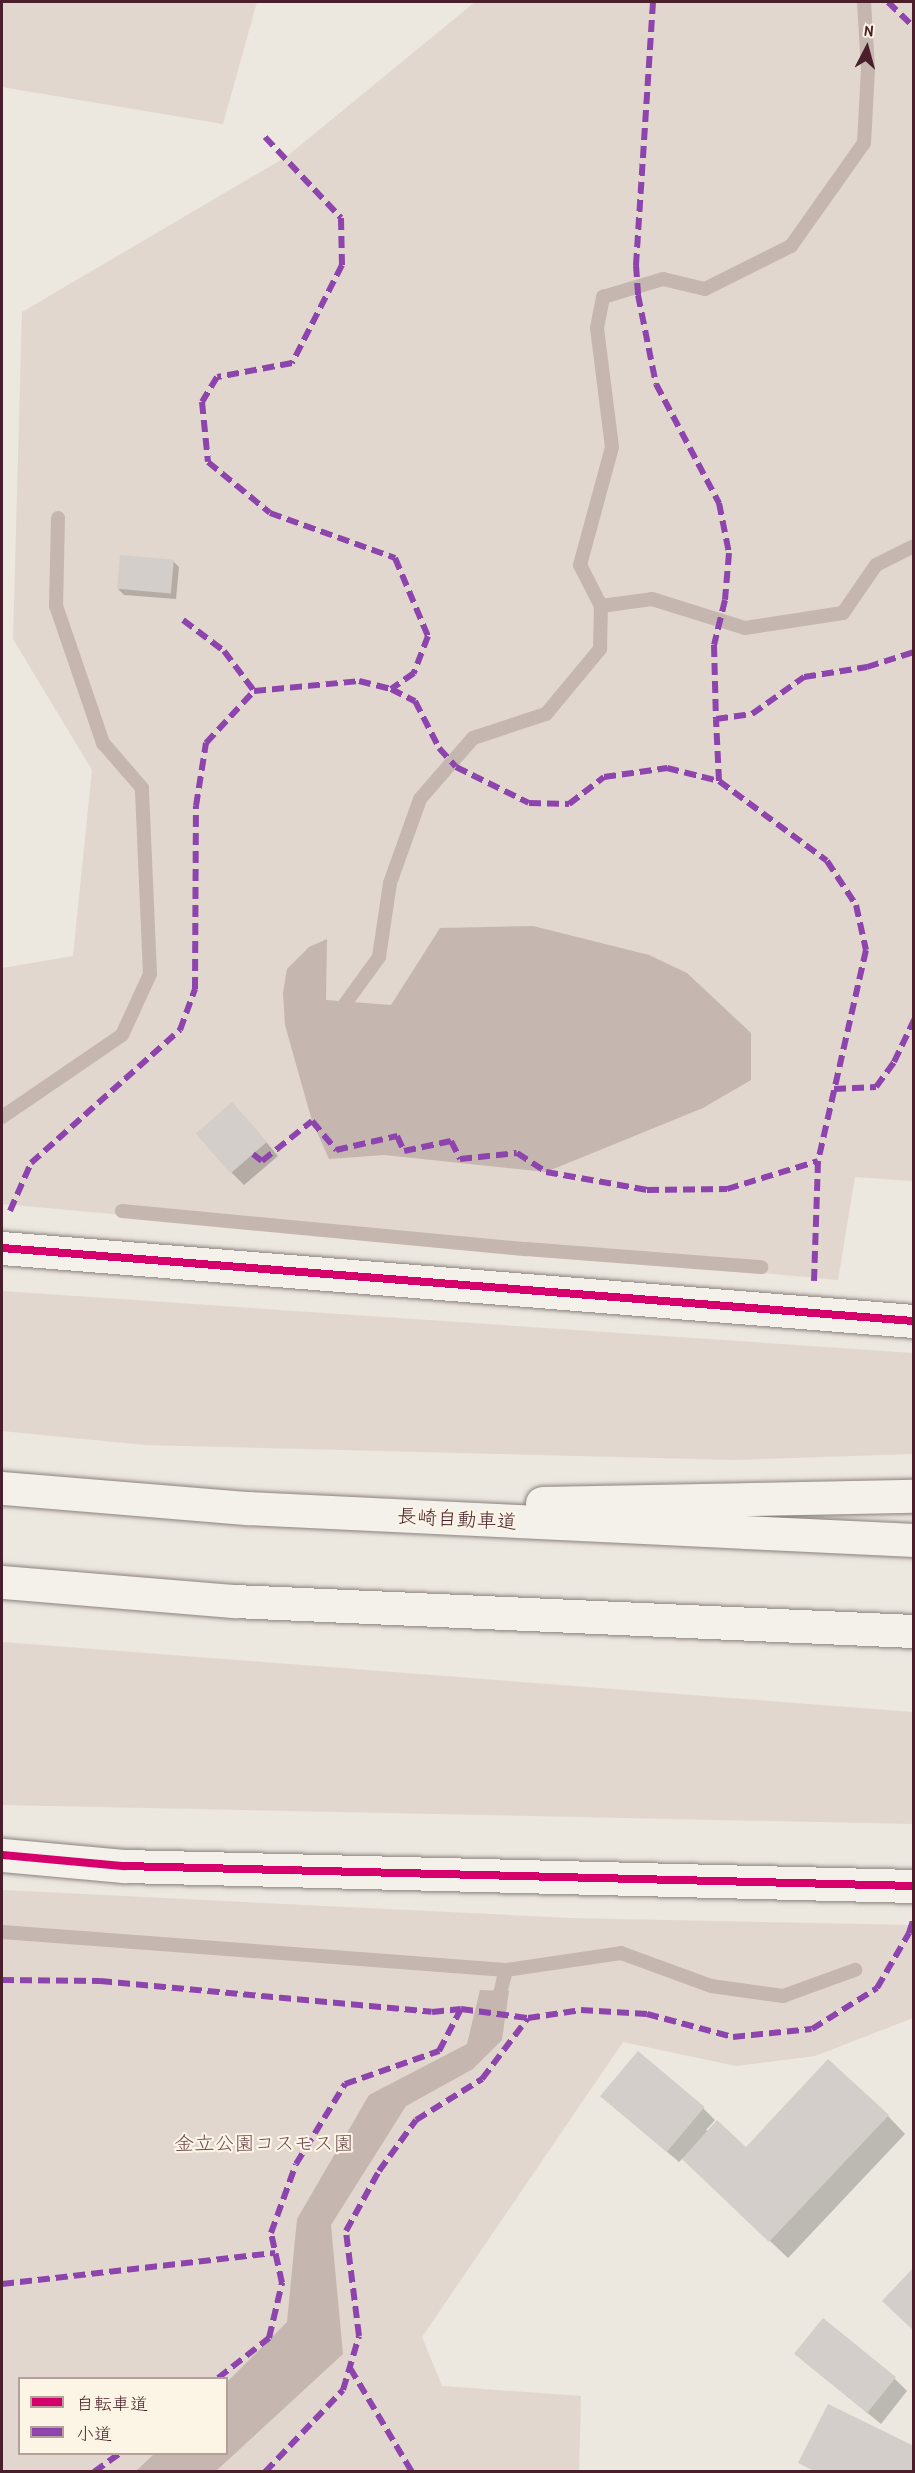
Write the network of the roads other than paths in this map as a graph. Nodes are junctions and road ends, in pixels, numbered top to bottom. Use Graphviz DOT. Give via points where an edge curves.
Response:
graph roads {
  1 [pos="2,1248"];
  2 [pos="914,1321"];
  3 [pos="2,1488"];
  4 [pos="914,1496"];
  5 [pos="247,1508"];
  6 [pos="914,1540"];
  7 [pos="2,1582"];
  8 [pos="914,1631"];
  9 [pos="2,1855"];
  10 [pos="914,1886"];
  1 -- 2 [label="main road"];
  3 -- 5 [label="main road, 長崎自動車道"];
  4 -- 5 [label="main road"];
  5 -- 6 [label="main road, 長崎自動車道"];
  7 -- 8 [label="main road" via="234,1601"];
  9 -- 10 [label="main road" via="124,1866"];
}
